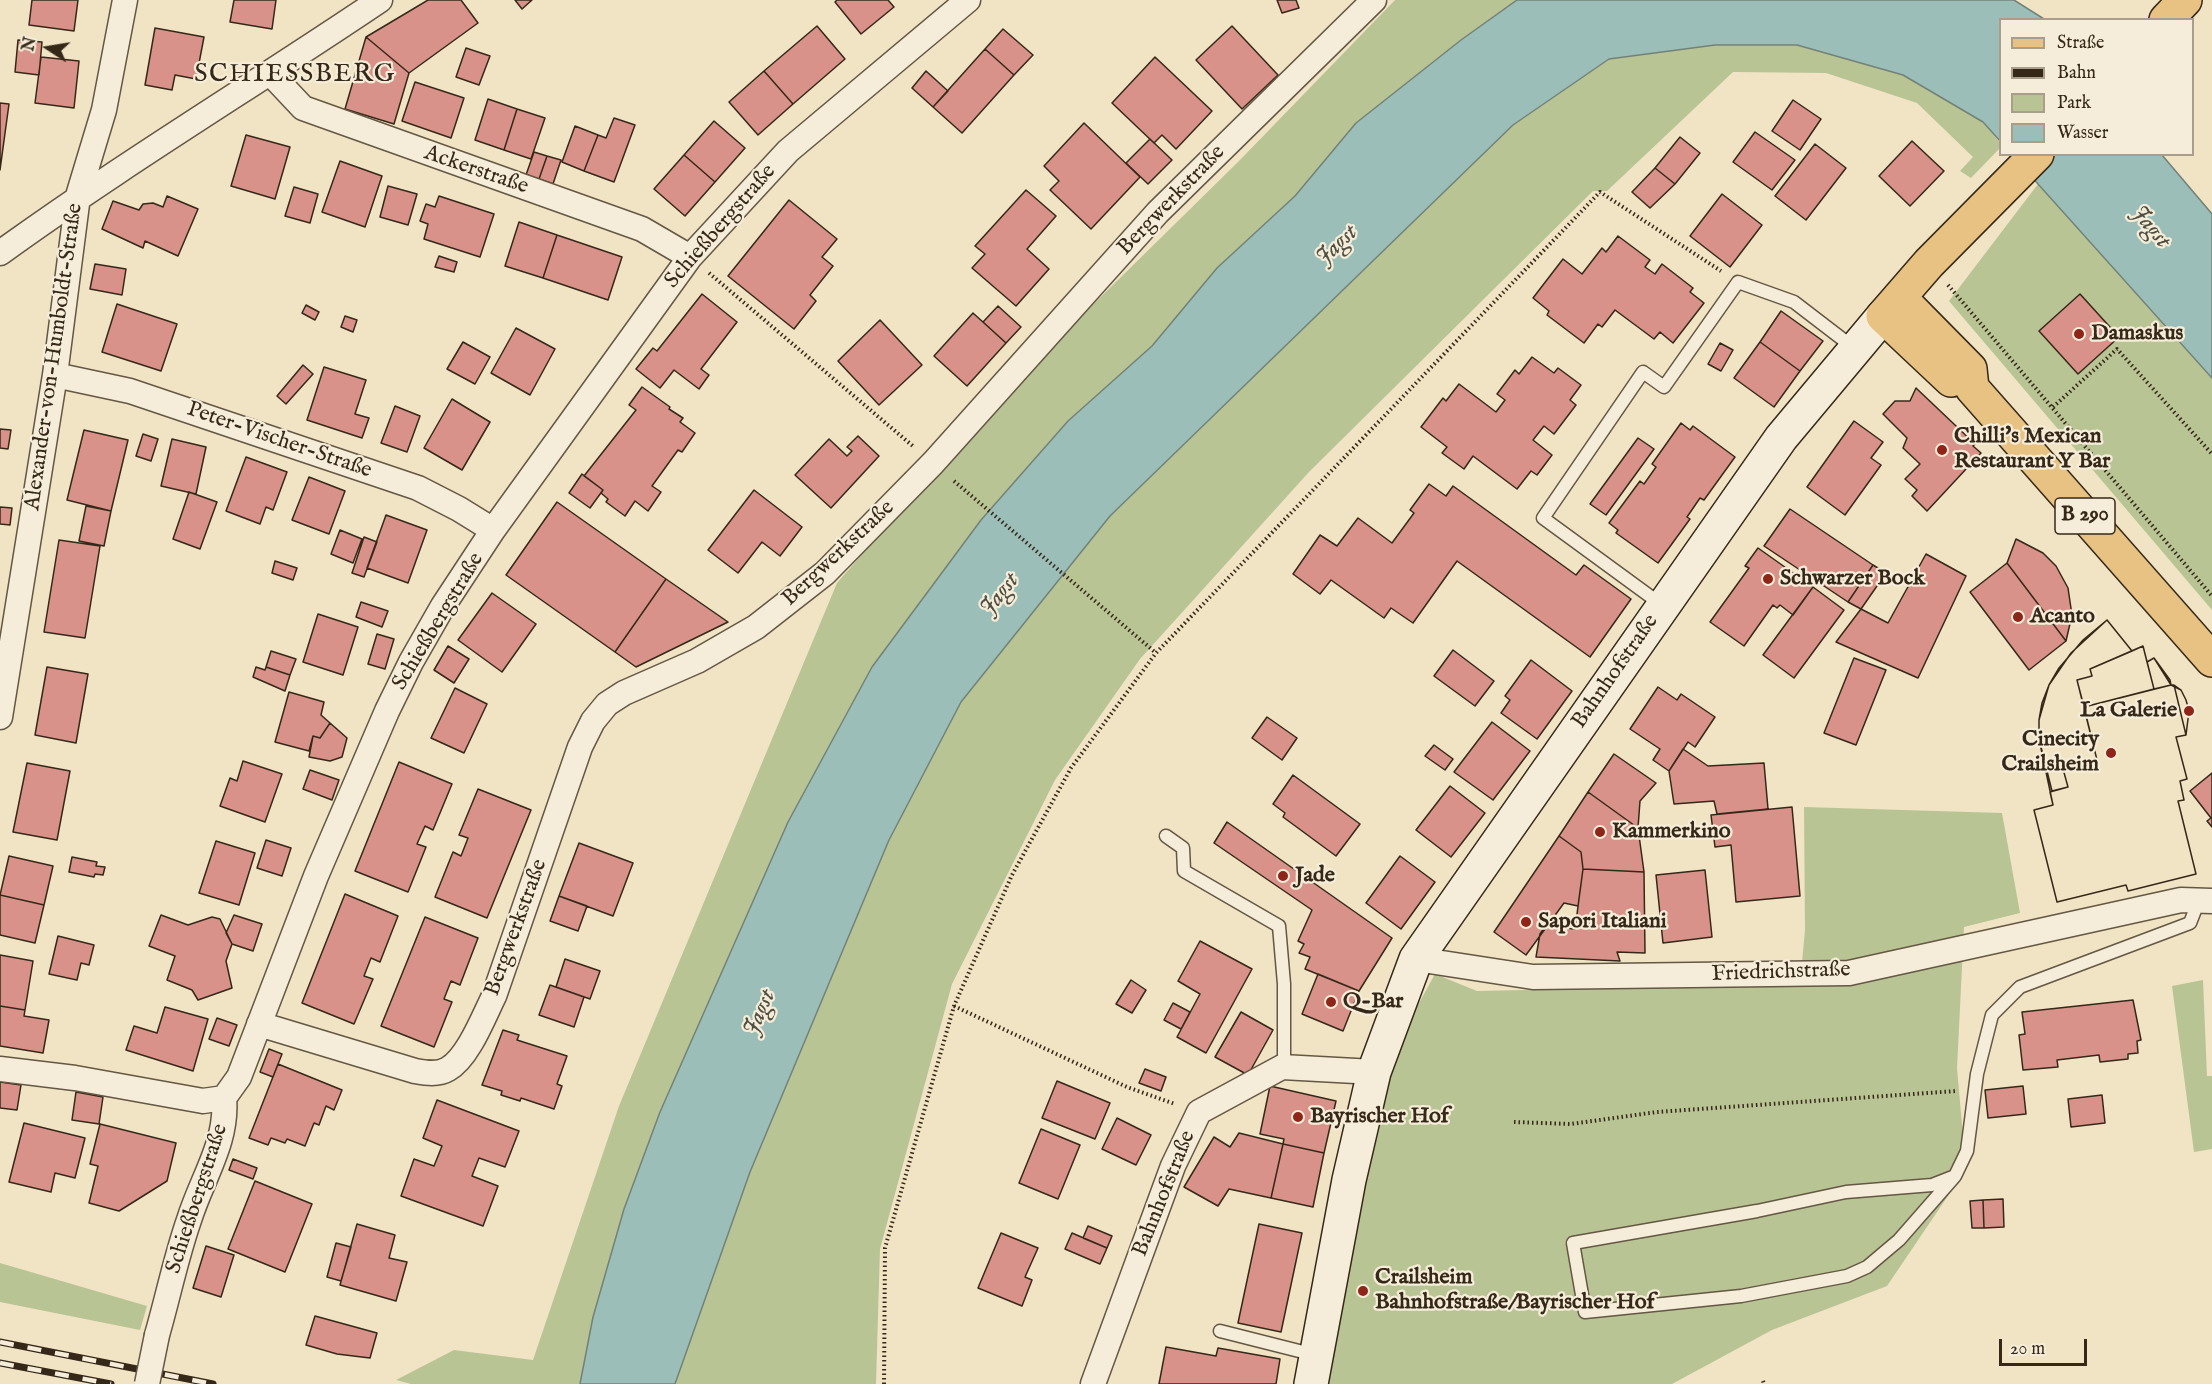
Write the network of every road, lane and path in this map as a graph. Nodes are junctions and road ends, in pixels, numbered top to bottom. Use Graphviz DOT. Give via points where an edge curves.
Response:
graph roads {
  1 [pos="126,0"];
  2 [pos="380,0"];
  3 [pos="968,0"];
  4 [pos="1374,0"];
  5 [pos="2185,0"];
  6 [pos="2168,18"];
  7 [pos="271,74"];
  8 [pos="2035,156"];
  9 [pos="78,196"];
  10 [pos="0,252"];
  11 [pos="690,257"];
  12 [pos="1929,263"];
  13 [pos="1738,282"];
  14 [pos="1891,307"];
  15 [pos="1854,348"];
  16 [pos="55,375"];
  17 [pos="2053,407"];
  18 [pos="2212,454"];
  19 [pos="933,463"];
  20 [pos="957,483"];
  21 [pos="494,530"];
  22 [pos="2212,596"];
  23 [pos="1663,605"];
  24 [pos="1156,653"];
  25 [pos="2212,660"];
  26 [pos="0,717"];
  27 [pos="1166,836"];
  28 [pos="2205,901"];
  29 [pos="1416,959"];
  30 [pos="954,1006"];
  31 [pos="259,1024"];
  32 [pos="1284,1067"];
  33 [pos="0,1069"];
  34 [pos="1374,1072"];
  35 [pos="1975,1090"];
  36 [pos="224,1098"];
  37 [pos="1199,1112"];
  38 [pos="1514,1122"];
  39 [pos="1955,1176"];
  40 [pos="1220,1331"];
  41 [pos="1314,1370"];
  42 [pos="147,1384"];
  43 [pos="884,1384"];
  44 [pos="1093,1384"];
  1 -- 9 [label="street, Alexander-von-Humboldt-Straße" via="104,110"];
  2 -- 7 [label="street"];
  3 -- 11 [label="street, Schießbergstraße" via="788,151"];
  4 -- 19 [label="street, Bergwerkstraße" via="1158,212"];
  5 -- 6 [label="main road"];
  7 -- 9 [label="street"];
  7 -- 11 [label="street, Ackerstraße" via="303,108 642,229"];
  8 -- 12 [label="main road"];
  9 -- 10 [label="street"];
  9 -- 16 [label="street, Alexander-von-Humboldt-Straße"];
  11 -- 19 [label="path"];
  11 -- 21 [label="street, Schießbergstraße"];
  12 -- 14 [label="main road"];
  12 -- 17 [label="path"];
  13 -- 15 [label="lane" via="1794,302"];
  13 -- 23 [label="lane" via="1664,387 1643,372 1543,518"];
  13 -- 24 [label="path" via="1600,192"];
  14 -- 15 [label="main road, Bahnhofstraße"];
  14 -- 25 [label="main road, B 290" via="1970,369 1972,388"];
  15 -- 23 [label="main road, Bahnhofstraße" via="1781,438"];
  16 -- 21 [label="street, Peter-Vischer-Straße" via="130,391 418,488"];
  16 -- 26 [label="street, Alexander-von-Humboldt-Straße"];
  17 -- 18 [label="path" via="2117,349"];
  17 -- 22 [label="path"];
  19 -- 31 [label="street, Bergwerkstraße" via="825,573 756,627 697,661 624,693 607,704 593,721 580,747 494,996 475,1035 448,1070 433,1074 415,1071"];
  20 -- 24 [label="path"];
  21 -- 31 [label="street, Schießbergstraße" via="443,606 397,691 316,876"];
  23 -- 29 [label="main road, Bahnhofstraße"];
  24 -- 30 [label="path" via="1071,768 1012,875"];
  27 -- 32 [label="lane" via="1183,848 1184,871 1279,926"];
  28 -- 29 [label="street, Friedrichstraße" via="2181,900 1849,973 1533,977"];
  28 -- 35 [label="lane" via="2190,923 2020,987 1992,1015"];
  29 -- 34 [label="main road, Bahnhofstraße"];
  30 -- 37 [label="path" via="1127,1087"];
  30 -- 43 [label="path" via="885,1248"];
  31 -- 36 [label="street, Schießbergstraße" via="239,1077"];
  32 -- 34 [label="street"];
  32 -- 37 [label="street, Bahnhofstraße"];
  33 -- 36 [label="street" via="203,1101"];
  34 -- 41 [label="main road, Bahnhofstraße" via="1349,1180"];
  35 -- 38 [label="path" via="1657,1112 1572,1124"];
  35 -- 39 [label="lane" via="1967,1151"];
  36 -- 42 [label="street, Schießbergstraße, bridge" via="226,1118 221,1139 189,1219"];
  37 -- 44 [label="street, Bahnhofstraße" via="1173,1166"];
  39 -- 39 [label="lane" via="1932,1185 1846,1192 1573,1243 1585,1312 1741,1296 1847,1276 1867,1267 1899,1240"];
  40 -- 41 [label="lane"];
}
